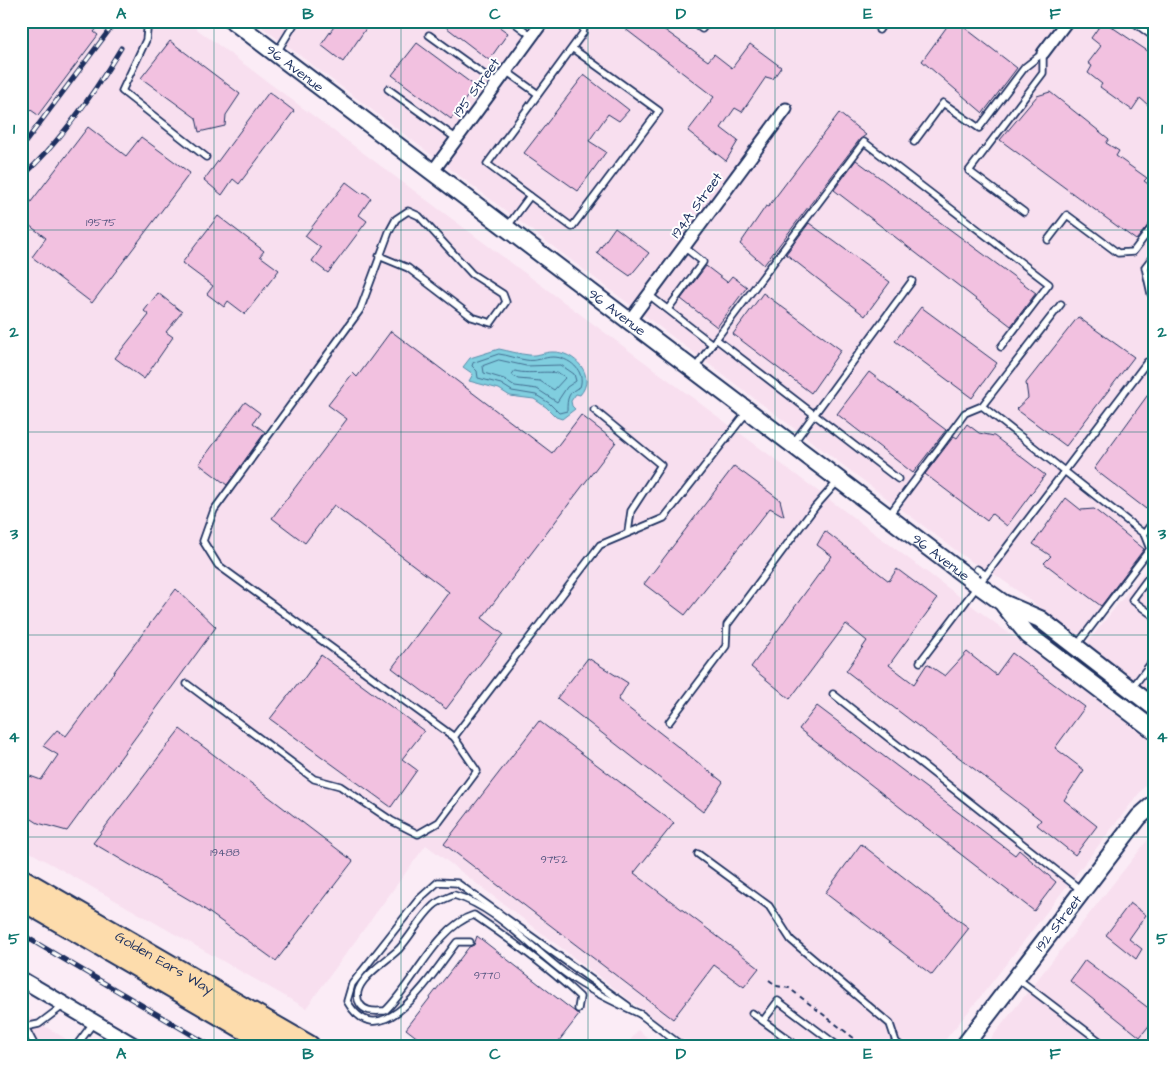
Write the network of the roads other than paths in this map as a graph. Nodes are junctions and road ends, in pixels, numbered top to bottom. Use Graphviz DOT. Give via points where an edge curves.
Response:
graph roads {
  1 [pos="148,21"];
  2 [pos="296,21"];
  3 [pos="512,21"];
  4 [pos="543,21"];
  5 [pos="584,21"];
  6 [pos="692,21"];
  7 [pos="708,21"];
  8 [pos="885,21"];
  9 [pos="1067,21"];
  10 [pos="1132,21"];
  11 [pos="241,23"];
  12 [pos="879,30"];
  13 [pos="429,35"];
  14 [pos="532,36"];
  15 [pos="1155,38"];
  16 [pos="572,48"];
  17 [pos="1044,53"];
  18 [pos="276,54"];
  19 [pos="506,71"];
  20 [pos="497,84"];
  21 [pos="388,89"];
  22 [pos="538,94"];
  23 [pos="786,109"];
  24 [pos="456,139"];
  25 [pos="914,142"];
  26 [pos="206,157"];
  27 [pos="433,171"];
  28 [pos="530,196"];
  29 [pos="1024,212"];
  30 [pos="1155,223"];
  31 [pos="507,227"];
  32 [pos="1048,240"];
  33 [pos="684,247"];
  34 [pos="1155,254"];
  35 [pos="379,256"];
  36 [pos="912,281"];
  37 [pos="648,295"];
  38 [pos="1155,296"];
  39 [pos="1061,304"];
  40 [pos="668,310"];
  41 [pos="630,320"];
  42 [pos="714,341"];
  43 [pos="1001,347"];
  44 [pos="1147,362"];
  45 [pos="694,369"];
  46 [pos="982,406"];
  47 [pos="594,410"];
  48 [pos="749,410"];
  49 [pos="814,415"];
  50 [pos="792,444"];
  51 [pos="1064,471"];
  52 [pos="898,479"];
  53 [pos="839,480"];
  54 [pos="888,517"];
  55 [pos="1155,519"];
  56 [pos="628,532"];
  57 [pos="1144,534"];
  58 [pos="1155,569"];
  59 [pos="980,577"];
  60 [pos="1003,603"];
  61 [pos="1155,617"];
  62 [pos="1075,646"];
  63 [pos="1155,658"];
  64 [pos="920,662"];
  65 [pos="188,684"];
  66 [pos="1131,690"];
  67 [pos="833,694"];
  68 [pos="1155,708"];
  69 [pos="669,722"];
  70 [pos="1155,731"];
  71 [pos="454,737"];
  72 [pos="1153,807"];
  73 [pos="698,854"];
  74 [pos="21,879"];
  75 [pos="1083,891"];
  76 [pos="21,899"];
  77 [pos="470,942"];
  78 [pos="1017,978"];
  79 [pos="21,980"];
  80 [pos="64,1005"];
  81 [pos="578,1009"];
  82 [pos="752,1013"];
  83 [pos="642,1016"];
  84 [pos="763,1021"];
  85 [pos="94,1022"];
  86 [pos="23,1026"];
  87 [pos="35,1046"];
  88 [pos="76,1046"];
  89 [pos="135,1046"];
  90 [pos="274,1046"];
  91 [pos="308,1046"];
  92 [pos="682,1046"];
  93 [pos="797,1046"];
  94 [pos="838,1046"];
  95 [pos="900,1046"];
  96 [pos="964,1046"];
  97 [pos="1106,1046"];
  1 -- 26 [label="lane" via="146,40 122,91"];
  2 -- 18 [label="lane"];
  3 -- 14 [label="lane"];
  4 -- 14 [label="street, 195 Street"];
  5 -- 16 [label="lane" via="582,33"];
  6 -- 7 [label="lane" via="702,29"];
  8 -- 12 [label="lane"];
  9 -- 17 [label="street"];
  10 -- 15 [label="lane"];
  11 -- 18 [label="main road, 96 Avenue"];
  13 -- 20 [label="lane"];
  14 -- 19 [label="street, 195 Street"];
  16 -- 22 [label="lane"];
  16 -- 28 [label="lane" via="659,111 572,227"];
  17 -- 25 [label="lane" via="1025,67 979,128 943,103"];
  17 -- 29 [label="lane" via="1043,73 969,170"];
  18 -- 27 [label="main road, 96 Avenue"];
  19 -- 20 [label="street, 195 Street"];
  19 -- 22 [label="lane"];
  20 -- 24 [label="street, 195 Street"];
  21 -- 24 [label="lane"];
  22 -- 28 [label="lane" via="486,164"];
  23 -- 33 [label="street, 194A Street"];
  24 -- 27 [label="street, 195 Street"];
  27 -- 31 [label="main road, 96 Avenue"];
  28 -- 31 [label="lane"];
  30 -- 32 [label="lane" via="1134,252 1118,253 1067,215"];
  31 -- 41 [label="main road, 96 Avenue"];
  33 -- 37 [label="street, 194A Street"];
  33 -- 40 [label="lane" via="703,262"];
  34 -- 38 [label="lane" via="1145,267 1151,294"];
  35 -- 35 [label="lane" via="396,219 408,211 419,216 472,274 503,294 506,302 491,323 472,317 408,268"];
  35 -- 71 [label="lane" via="360,310 214,510 203,541 218,565"];
  36 -- 49 [label="lane"];
  37 -- 40 [label="lane"];
  37 -- 41 [label="street, 194A Street"];
  39 -- 46 [label="lane"];
  40 -- 42 [label="lane"];
  41 -- 45 [label="main road, 96 Avenue"];
  42 -- 43 [label="lane" via="864,142 1049,284"];
  42 -- 45 [label="lane"];
  42 -- 49 [label="lane"];
  44 -- 51 [label="lane"];
  45 -- 48 [label="main road, 96 Avenue"];
  46 -- 51 [label="lane"];
  46 -- 54 [label="lane" via="966,413"];
  47 -- 56 [label="lane" via="661,465 631,511"];
  48 -- 50 [label="main road, 96 Avenue"];
  48 -- 56 [label="lane" via="664,518"];
  49 -- 50 [label="lane"];
  49 -- 52 [label="lane"];
  50 -- 53 [label="main road, 96 Avenue"];
  51 -- 57 [label="lane"];
  51 -- 59 [label="lane"];
  53 -- 54 [label="main road, 96 Avenue"];
  53 -- 69 [label="lane" via="815,507 727,626 726,646"];
  54 -- 59 [label="main road, 96 Avenue"];
  55 -- 57 [label="lane"];
  56 -- 71 [label="lane" via="600,545"];
  57 -- 62 [label="lane" via="1150,550"];
  58 -- 61 [label="lane" via="1132,600"];
  59 -- 60 [label="main road, 96 Avenue"];
  59 -- 64 [label="lane"];
  60 -- 62 [label="main road, 96 Avenue" via="1040,619"];
  60 -- 70 [label="main road, 96 Avenue" via="1028,635"];
  62 -- 66 [label="main road, 96 Avenue"];
  63 -- 66 [label="lane"];
  65 -- 71 [label="lane" via="314,779 340,786 392,821 418,834 439,822 477,771"];
  66 -- 68 [label="main road, 96 Avenue"];
  67 -- 75 [label="lane"];
  72 -- 75 [label="main road, 192 Street" via="1139,817"];
  73 -- 95 [label="lane" via="769,906 791,940 890,1024"];
  74 -- 91 [label="highway, Golden Ears Way"];
  75 -- 78 [label="main road, 192 Street"];
  76 -- 90 [label="highway, Golden Ears Way"];
  77 -- 83 [label="lane" via="457,942 408,1004 383,1021 360,1016 352,1009 348,1000 352,984 419,899 438,882 457,883"];
  78 -- 96 [label="main road, 192 Street"];
  78 -- 97 [label="lane"];
  79 -- 80 [label="street"];
  80 -- 85 [label="street"];
  80 -- 86 [label="lane" via="39,1024"];
  81 -- 83 [label="lane" via="580,997 564,982 474,915 463,918 445,935 384,1011 371,1012 363,1007 357,991 360,982 400,948 434,905 454,895 468,899 486,911 567,974"];
  82 -- 84 [label="lane"];
  83 -- 92 [label="lane"];
  84 -- 93 [label="lane"];
  84 -- 94 [label="lane" via="778,1001"];
  85 -- 88 [label="lane"];
  85 -- 89 [label="street"];
  86 -- 87 [label="lane"];
}
